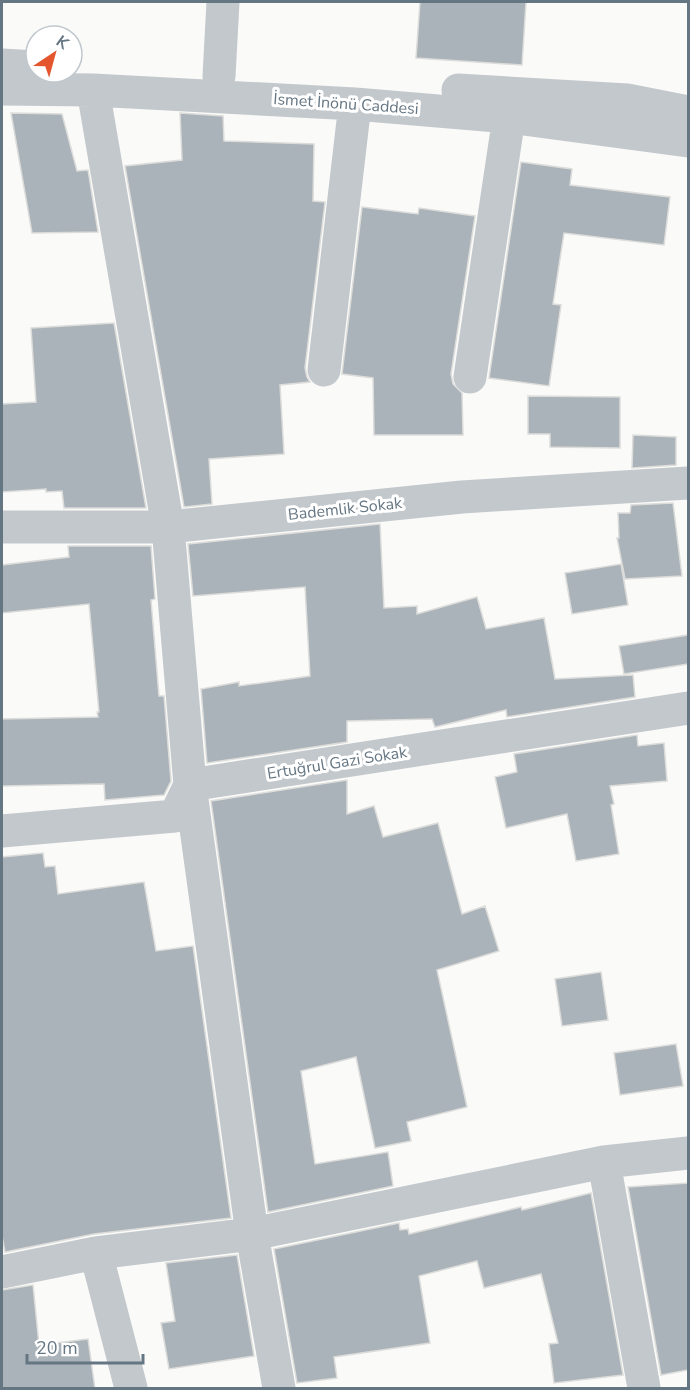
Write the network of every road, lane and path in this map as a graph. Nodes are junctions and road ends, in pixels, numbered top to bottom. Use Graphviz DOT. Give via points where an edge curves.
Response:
graph roads {
  1 [pos="223,2"];
  2 [pos="2,65"];
  3 [pos="24,66"];
  4 [pos="219,76"];
  5 [pos="84,79"];
  6 [pos="84,79"];
  7 [pos="42,84"];
  8 [pos="84,84"];
  9 [pos="2,89"];
  10 [pos="355,104"];
  11 [pos="688,112"];
  12 [pos="509,117"];
  13 [pos="688,141"];
  14 [pos="324,370"];
  15 [pos="470,377"];
  16 [pos="688,483"];
  17 [pos="2,527"];
  18 [pos="168,528"];
  19 [pos="688,708"];
  20 [pos="190,785"];
  21 [pos="2,831"];
  22 [pos="688,1153"];
  23 [pos="604,1162"];
  24 [pos="252,1234"];
  25 [pos="96,1252"];
  26 [pos="2,1272"];
  27 [pos="131,1389"];
  28 [pos="279,1389"];
  29 [pos="644,1389"];
  1 -- 4 [label="street"];
  2 -- 3 [label="street"];
  4 -- 5 [label="street"];
  4 -- 11 [label="street" via="627,100"];
  6 -- 10 [label="street, İsmet İnönü Caddesi"];
  7 -- 9 [label="street, İsmet İnönü Caddesi"];
  8 -- 18 [label="street"];
  10 -- 12 [label="street, İsmet İnönü Caddesi"];
  10 -- 14 [label="street"];
  12 -- 13 [label="street, İsmet İnönü Caddesi"];
  12 -- 15 [label="street"];
  16 -- 18 [label="street, Bademlik Sokak" via="462,497"];
  17 -- 18 [label="street, Bademlik Sokak"];
  18 -- 20 [label="street"];
  19 -- 20 [label="street, Ertuğrul Gazi Sokak"];
  20 -- 21 [label="street" via="174,816"];
  20 -- 24 [label="street"];
  22 -- 23 [label="street"];
  23 -- 24 [label="street"];
  23 -- 29 [label="street"];
  24 -- 25 [label="street"];
  24 -- 28 [label="street"];
  25 -- 26 [label="street"];
  25 -- 27 [label="street"];
}
